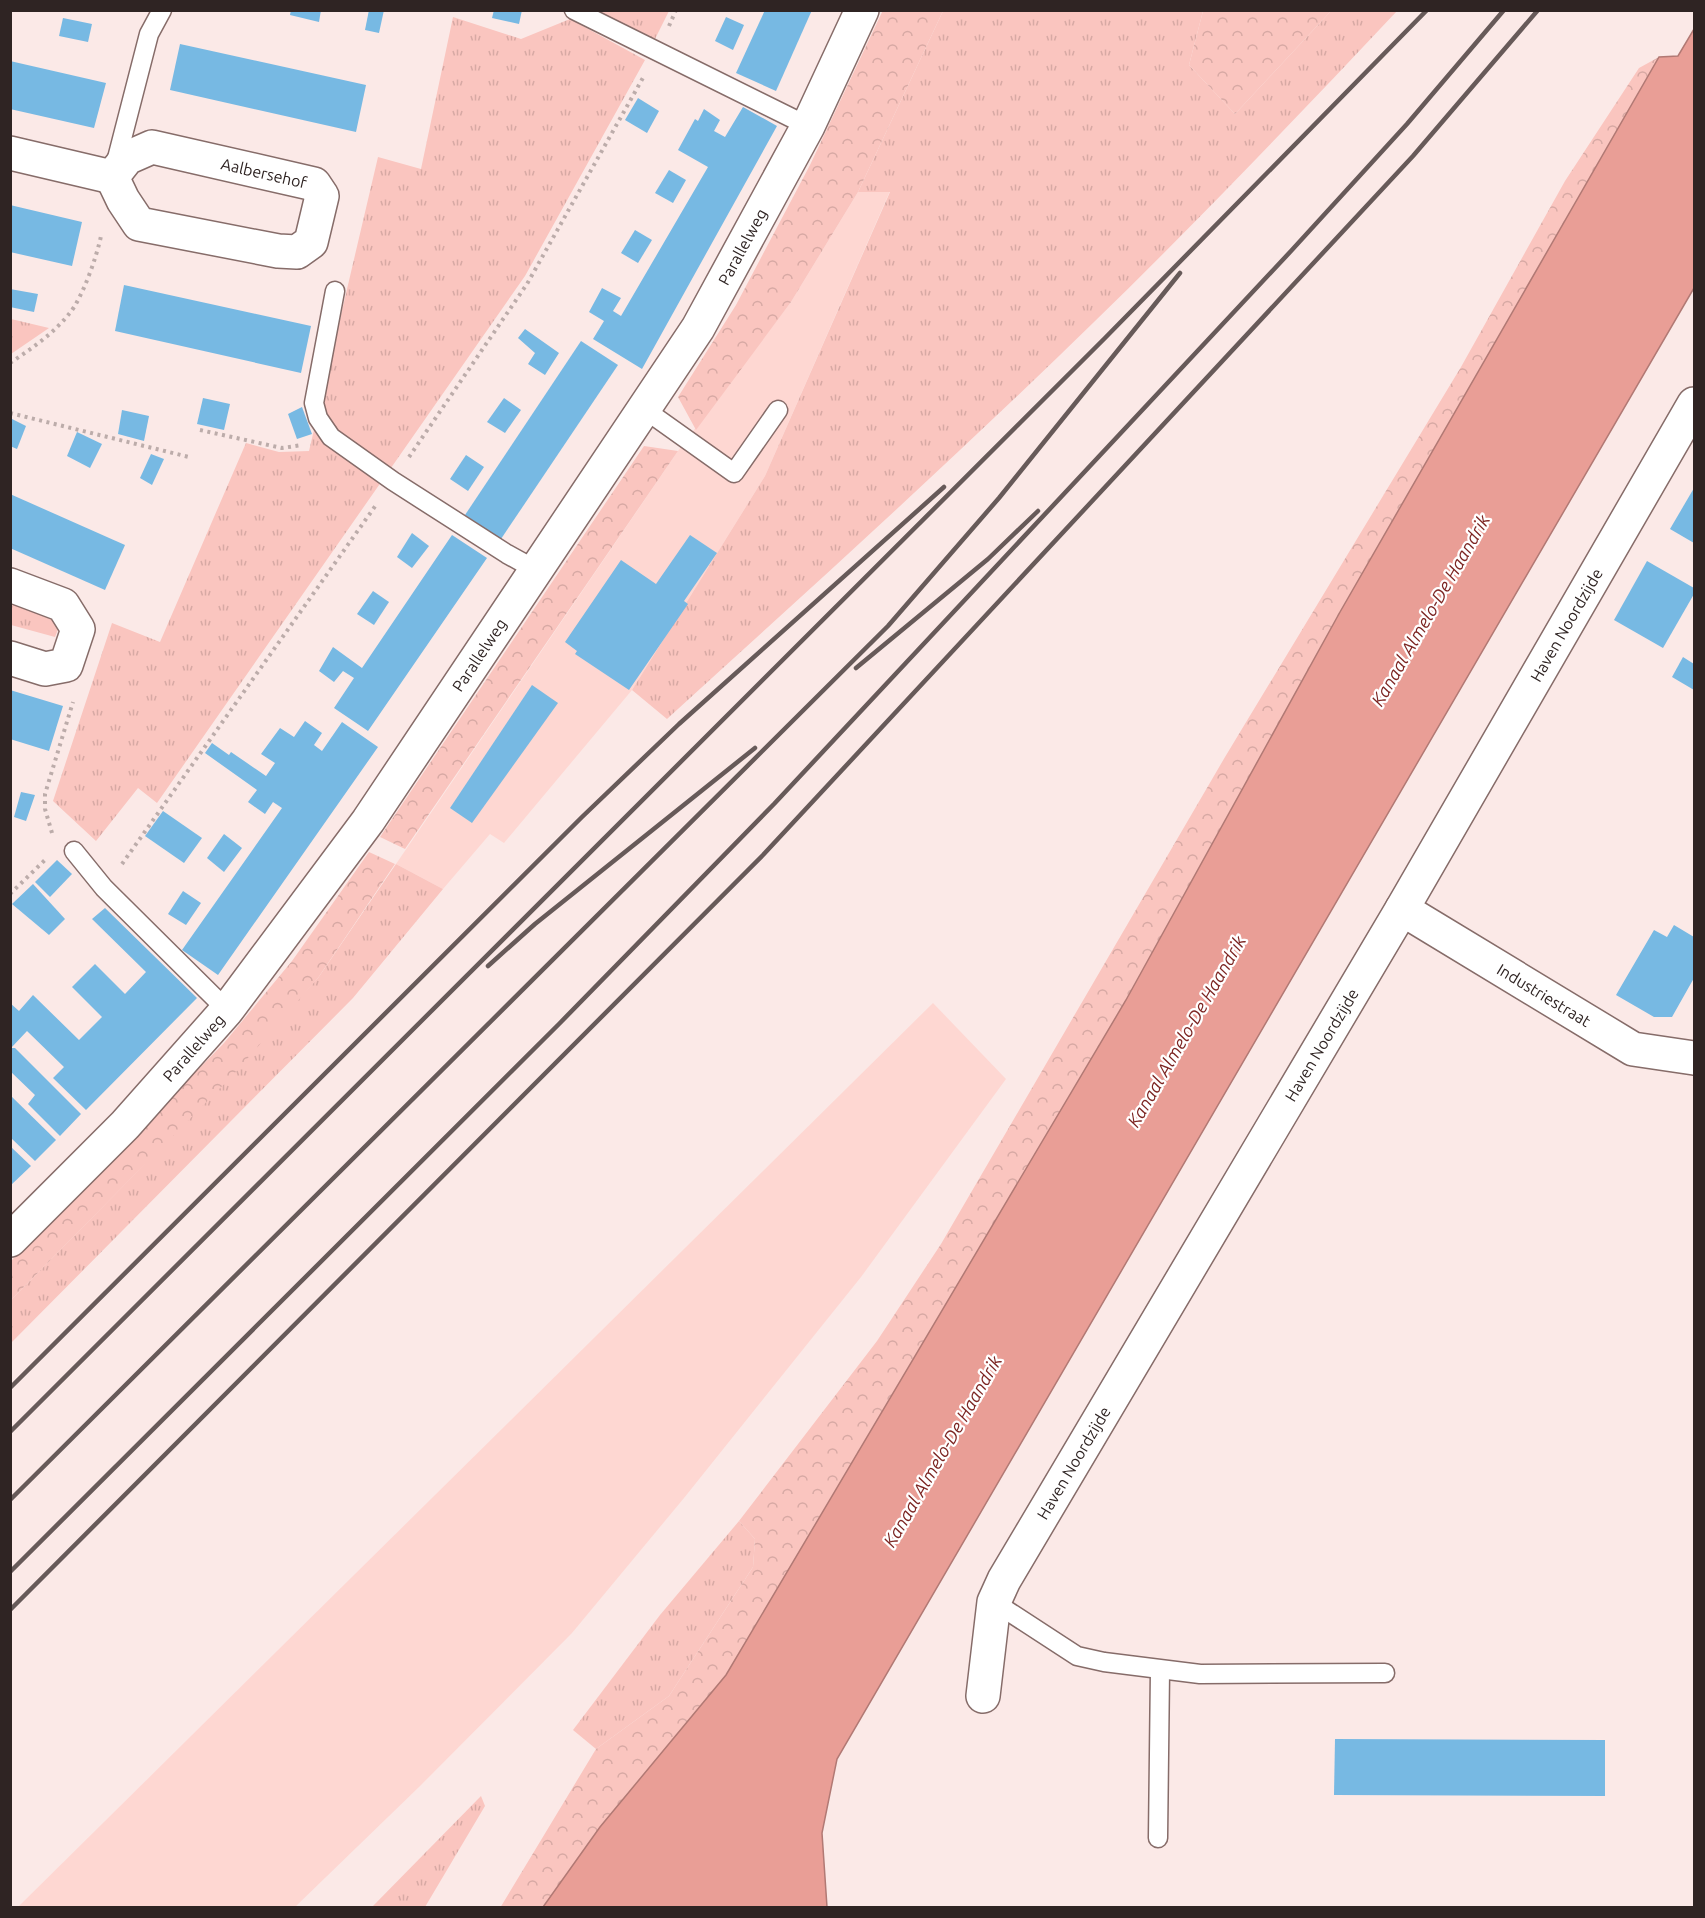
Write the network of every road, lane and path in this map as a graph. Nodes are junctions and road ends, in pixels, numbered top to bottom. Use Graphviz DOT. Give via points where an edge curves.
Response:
graph roads {
  1 [pos="162,10"];
  2 [pos="574,10"];
  3 [pos="862,10"];
  4 [pos="808,126"];
  5 [pos="10,153"];
  6 [pos="112,177"];
  7 [pos="102,232"];
  8 [pos="335,291"];
  9 [pos="10,363"];
  10 [pos="1695,404"];
  11 [pos="644,409"];
  12 [pos="778,410"];
  13 [pos="10,413"];
  14 [pos="200,430"];
  15 [pos="331,437"];
  16 [pos="189,457"];
  17 [pos="536,570"];
  18 [pos="10,585"];
  19 [pos="10,658"];
  20 [pos="66,664"];
  21 [pos="74,851"];
  22 [pos="10,894"];
  23 [pos="1402,909"];
  24 [pos="227,1010"];
  25 [pos="1695,1058"];
  26 [pos="10,1240"];
  27 [pos="994,1602"];
  28 [pos="1160,1671"];
  29 [pos="1385,1673"];
  30 [pos="982,1696"];
  31 [pos="1158,1838"];
  1 -- 6 [label="lane" via="149,34"];
  2 -- 4 [label="lane"];
  3 -- 4 [label="street, Parallelweg"];
  4 -- 11 [label="street, Parallelweg" via="698,328"];
  5 -- 6 [label="street"];
  6 -- 6 [label="street, Aalbersehof" via="139,224 278,251 297,252 311,242 322,196 314,184 152,147 127,158"];
  7 -- 9 [label="path" via="98,255 70,314"];
  8 -- 15 [label="lane" via="314,403 318,418"];
  10 -- 23 [label="street, Haven Noordzijde"];
  11 -- 12 [label="lane" via="734,473"];
  11 -- 17 [label="street, Parallelweg"];
  13 -- 16 [label="path"];
  14 -- 15 [label="path" via="282,448"];
  15 -- 17 [label="lane"];
  17 -- 24 [label="street, Parallelweg" via="368,821"];
  18 -- 20 [label="street" via="63,605 78,629"];
  19 -- 20 [label="street" via="45,669"];
  20 -- 21 [label="path" via="78,687 45,794 45,809 51,832"];
  21 -- 22 [label="path" via="58,847"];
  21 -- 24 [label="lane" via="105,888"];
  23 -- 25 [label="street, Industriestraat" via="1633,1049"];
  23 -- 27 [label="street, Haven Noordzijde"];
  24 -- 26 [label="street, Parallelweg" via="125,1125"];
  27 -- 28 [label="lane" via="1077,1656"];
  27 -- 30 [label="street, Haven Noordzijde"];
  28 -- 29 [label="lane"];
  28 -- 31 [label="lane"];
}
